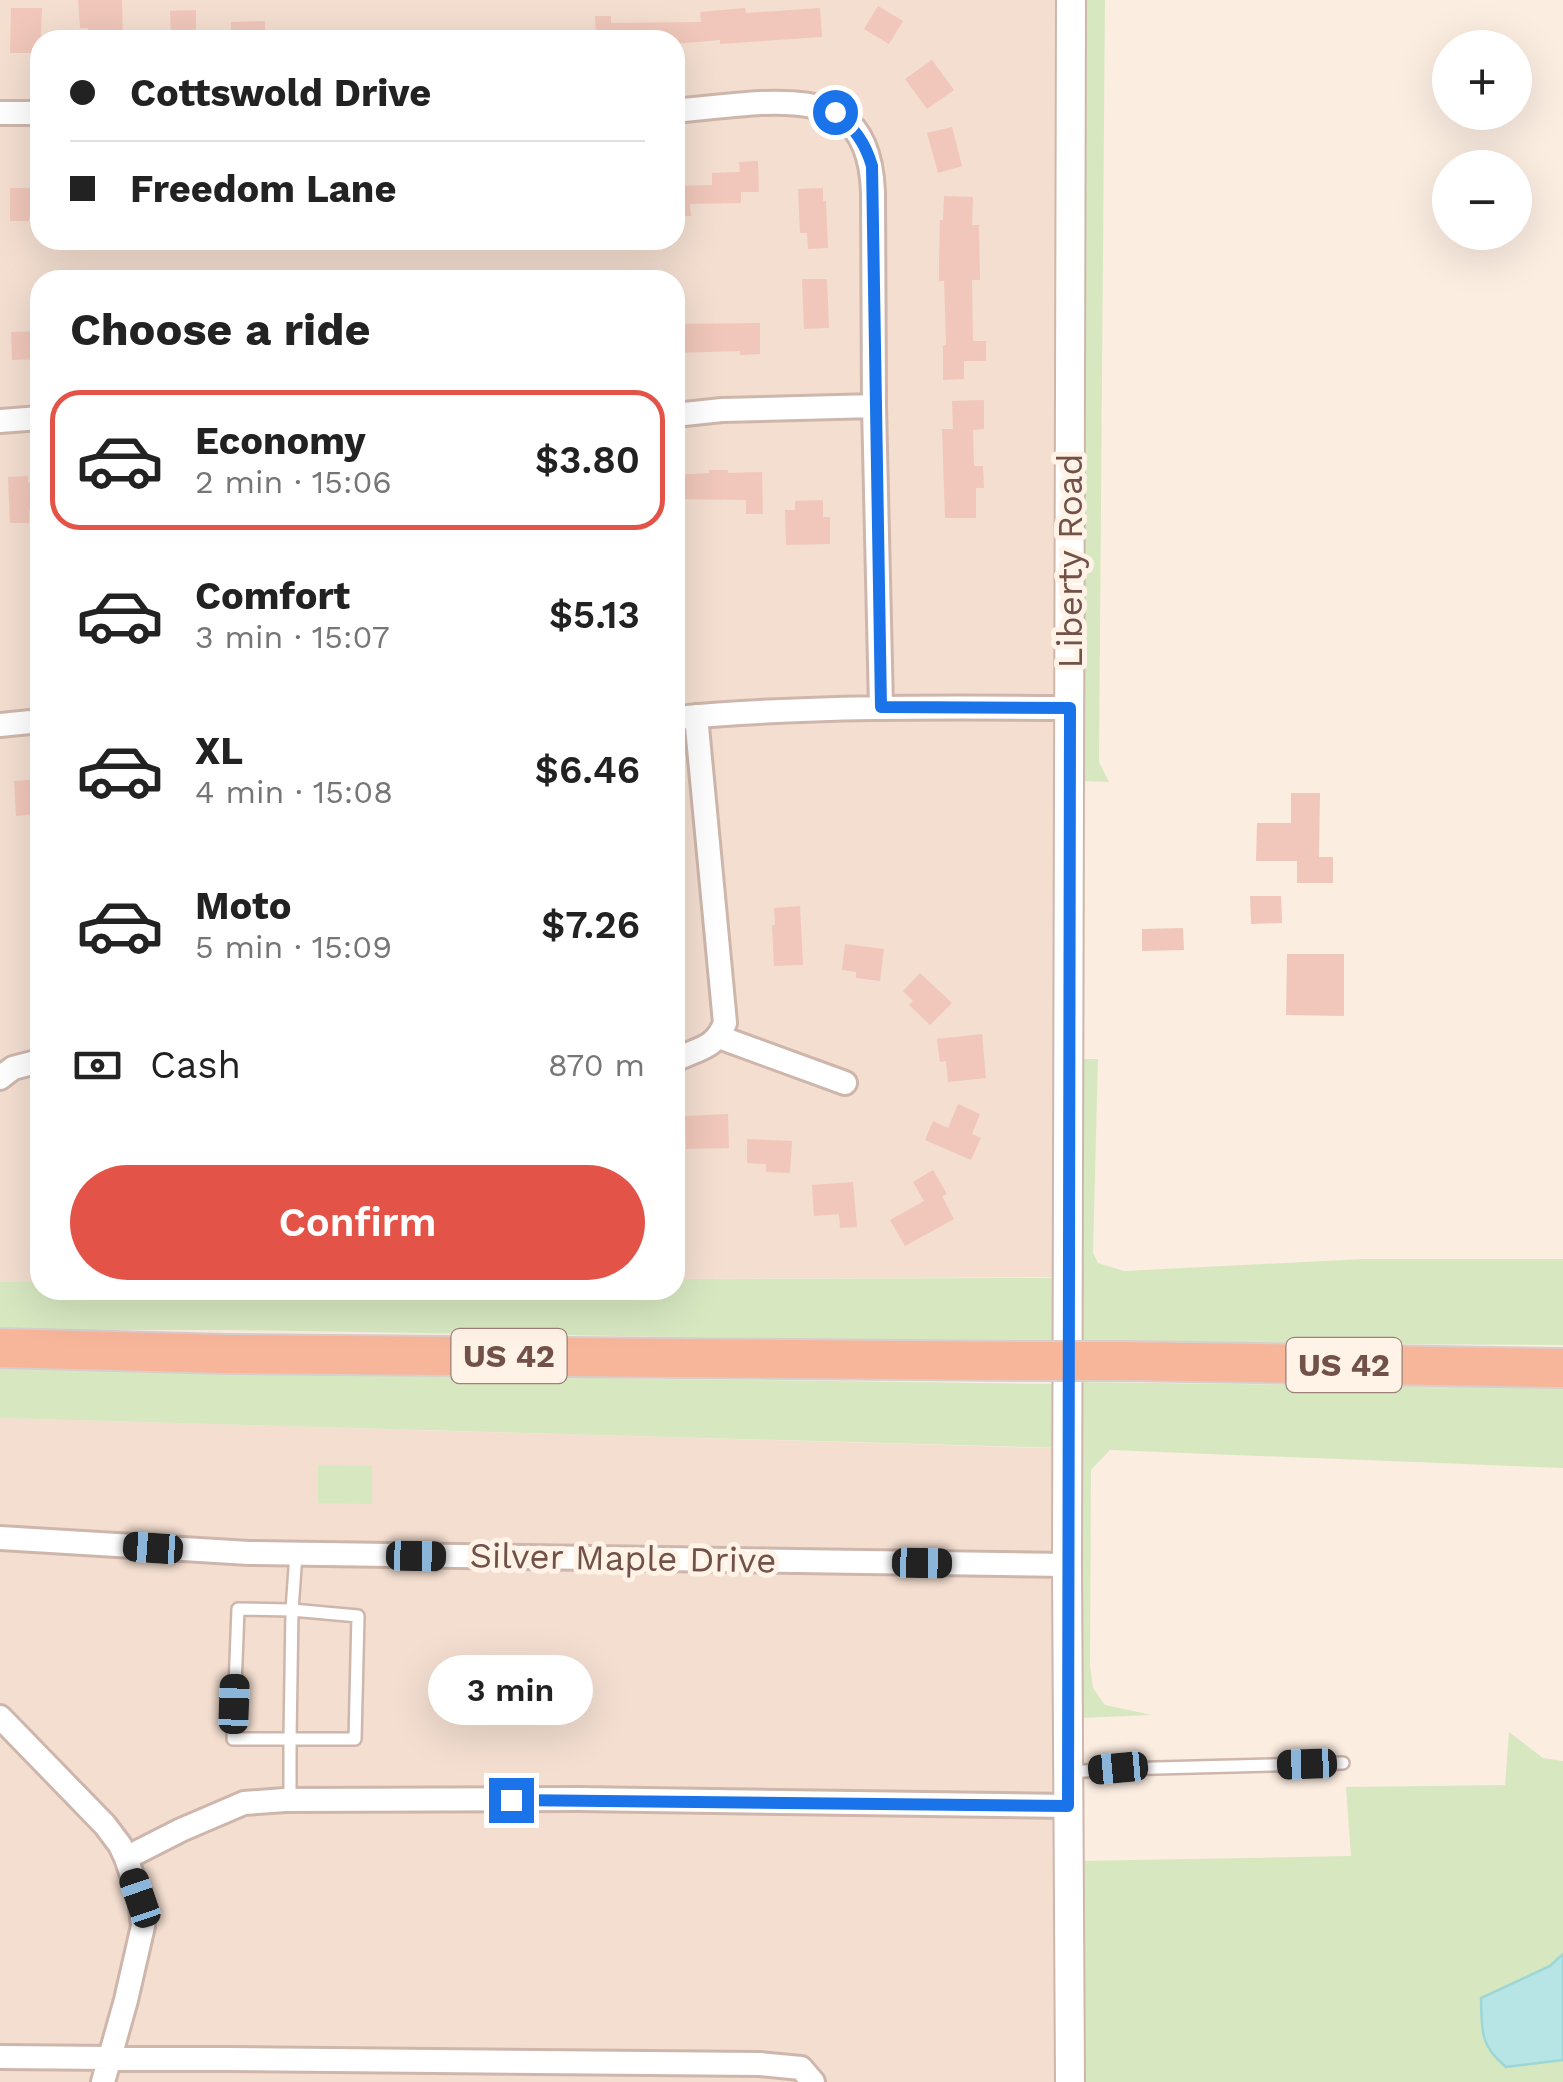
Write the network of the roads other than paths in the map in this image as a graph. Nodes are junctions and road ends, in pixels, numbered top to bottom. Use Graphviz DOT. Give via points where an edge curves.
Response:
graph roads {
  1 [pos="1070,0"];
  2 [pos="685,110"];
  3 [pos="0,113"];
  4 [pos="30,113"];
  5 [pos="874,406"];
  6 [pos="685,414"];
  7 [pos="30,419"];
  8 [pos="0,421"];
  9 [pos="881,707"];
  10 [pos="1070,708"];
  11 [pos="685,718"];
  12 [pos="30,723"];
  13 [pos="0,725"];
  14 [pos="719,1038"];
  15 [pos="685,1056"];
  16 [pos="30,1064"];
  17 [pos="0,1078"];
  18 [pos="846,1083"];
  19 [pos="0,1348"];
  20 [pos="1563,1368"];
  21 [pos="0,1538"];
  22 [pos="296,1554"];
  23 [pos="1067,1565"];
  24 [pos="292,1610"];
  25 [pos="0,1717"];
  26 [pos="290,1739"];
  27 [pos="1343,1763"];
  28 [pos="1068,1772"];
  29 [pos="290,1800"];
  30 [pos="1068,1806"];
  31 [pos="126,1858"];
  32 [pos="0,2057"];
  33 [pos="110,2058"];
  34 [pos="103,2082"];
  35 [pos="813,2082"];
  36 [pos="1070,2082"];
  1 -- 10 [label="street, Liberty Road"];
  2 -- 5 [label="street" via="790,102 818,105 854,128 872,166"];
  3 -- 4 [label="street"];
  5 -- 6 [label="street"];
  5 -- 9 [label="street"];
  7 -- 8 [label="street"];
  9 -- 10 [label="street"];
  9 -- 11 [label="street"];
  10 -- 23 [label="street, Liberty Road"];
  11 -- 14 [label="street" via="724,1005"];
  12 -- 13 [label="street"];
  14 -- 15 [label="street"];
  14 -- 18 [label="street"];
  16 -- 17 [label="street"];
  19 -- 20 [label="highway, US 42, bridge"];
  21 -- 22 [label="street, Silver Maple Drive"];
  22 -- 23 [label="street, Silver Maple Drive"];
  22 -- 24 [label="lane"];
  23 -- 28 [label="street, Liberty Road"];
  24 -- 26 [label="lane"];
  24 -- 26 [label="lane" via="238,1609 233,1738"];
  24 -- 26 [label="lane" via="358,1616 358,1638 355,1739"];
  25 -- 31 [label="street" via="106,1825"];
  26 -- 29 [label="lane"];
  27 -- 28 [label="lane"];
  28 -- 30 [label="street, Liberty Road"];
  29 -- 30 [label="street"];
  29 -- 31 [label="street" via="244,1803"];
  30 -- 36 [label="street, Liberty Road"];
  31 -- 33 [label="street" via="143,1926"];
  32 -- 33 [label="street"];
  33 -- 34 [label="street"];
  33 -- 35 [label="street" via="760,2064 801,2068"];
}
